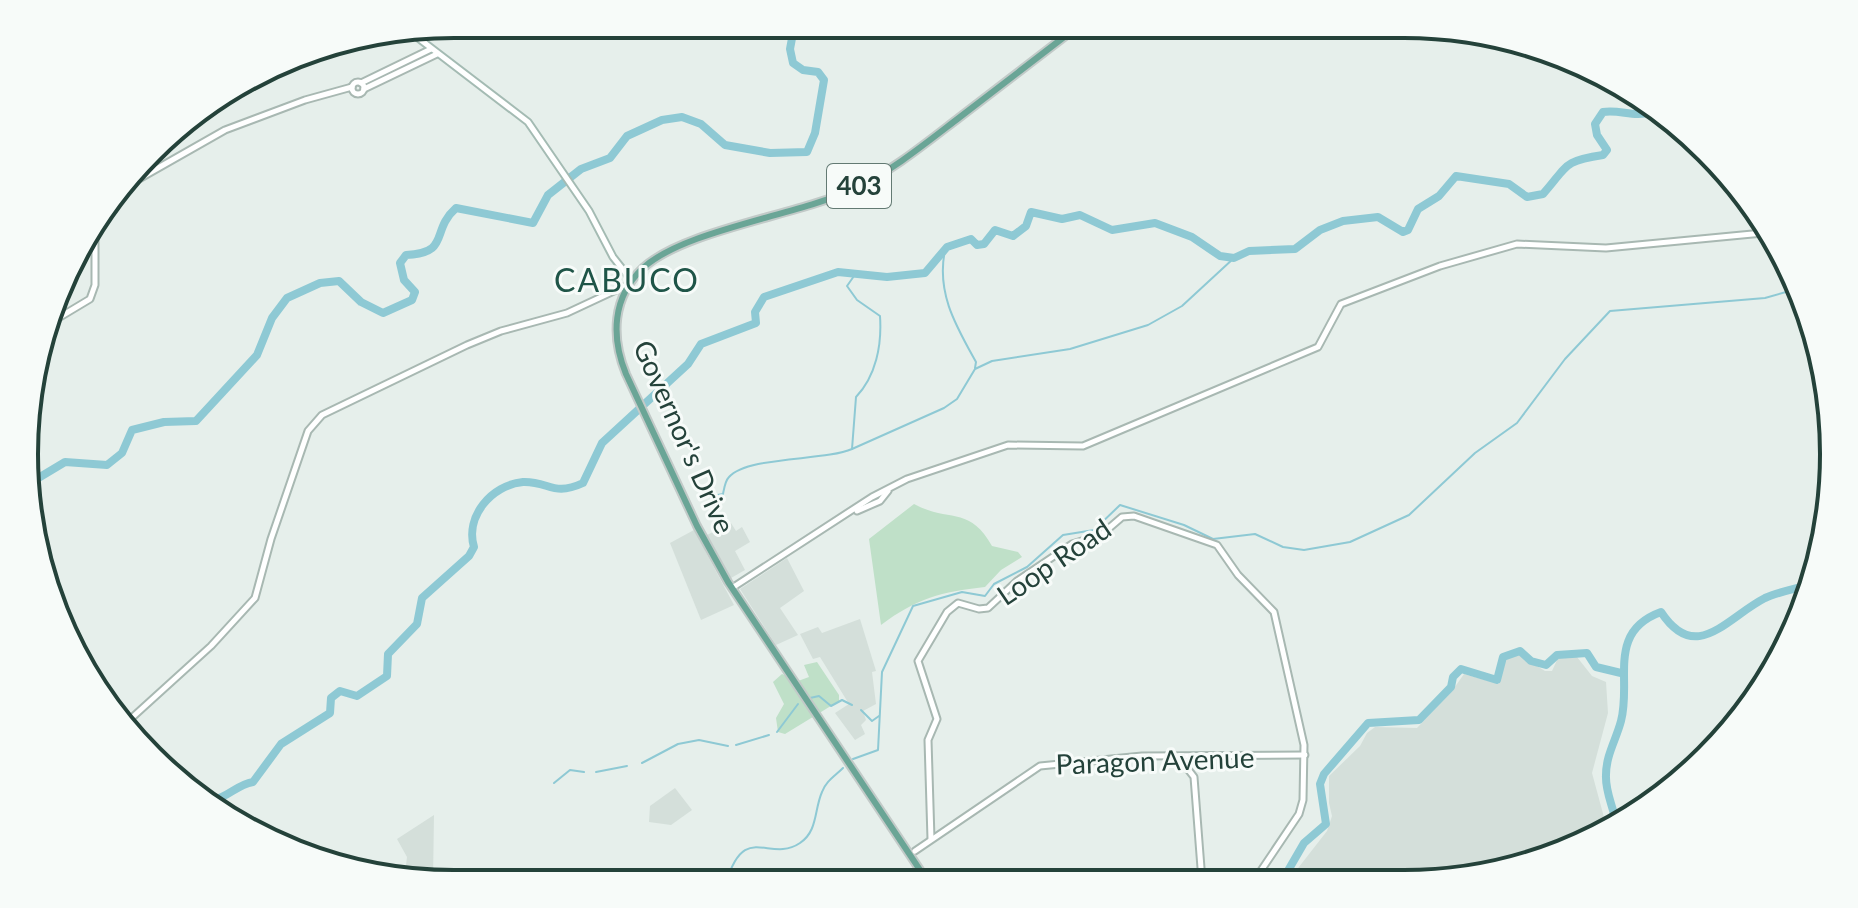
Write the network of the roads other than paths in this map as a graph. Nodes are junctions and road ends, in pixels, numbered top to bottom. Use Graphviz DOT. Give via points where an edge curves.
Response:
graph roads {
  1 [pos="1063,38"];
  2 [pos="420,40"];
  3 [pos="431,49"];
  4 [pos="437,54"];
  5 [pos="362,86"];
  6 [pos="352,89"];
  7 [pos="146,175"];
  8 [pos="1756,234"];
  9 [pos="95,244"];
  10 [pos="631,282"];
  11 [pos="62,316"];
  12 [pos="732,588"];
  13 [pos="132,717"];
  14 [pos="1305,755"];
  15 [pos="1180,758"];
  16 [pos="931,839"];
  17 [pos="906,851"];
  18 [pos="915,851"];
  19 [pos="914,863"];
  20 [pos="913,870"];
  21 [pos="919,870"];
  22 [pos="1201,870"];
  23 [pos="1261,870"];
  1 -- 10 [label="main road, 403" via="922,146 857,188 679,247 651,261"];
  2 -- 3 [label="street"];
  3 -- 4 [label="street"];
  3 -- 5 [label="street"];
  4 -- 5 [label="street"];
  4 -- 10 [label="street" via="521,114"];
  5 -- 6 [label="street"];
  5 -- 6 [label="street" via="359,94"];
  6 -- 7 [label="street" via="225,130"];
  8 -- 12 [label="street" via="1606,248 1534,243 1486,252 1341,304 1318,347 1083,446 1008,445 907,479 880,501 851,513"];
  9 -- 11 [label="street" via="90,299"];
  10 -- 12 [label="main road, Governor's Drive" via="619,309 615,339 639,404"];
  10 -- 13 [label="street" via="576,309 467,345 322,415 308,431 255,598"];
  12 -- 17 [label="main road, Governor's Drive"];
  14 -- 15 [label="street, Paragon Avenue"];
  14 -- 16 [label="street, Loop Road" via="1271,606 1238,575 1217,545 1151,520 1125,516 1101,535 1072,544 988,608 952,606 933,634 918,661 937,719 928,740"];
  14 -- 23 [label="street, Loop Road" via="1300,812"];
  15 -- 16 [label="street, Paragon Avenue" via="1142,756 1040,766"];
  15 -- 22 [label="street" via="1194,777"];
  16 -- 18 [label="street, Paragon Avenue"];
  17 -- 18 [label="street"];
  17 -- 19 [label="main road, Governor's Drive"];
  18 -- 19 [label="street"];
  19 -- 20 [label="street"];
  19 -- 21 [label="main road, Governor's Drive"];
}
